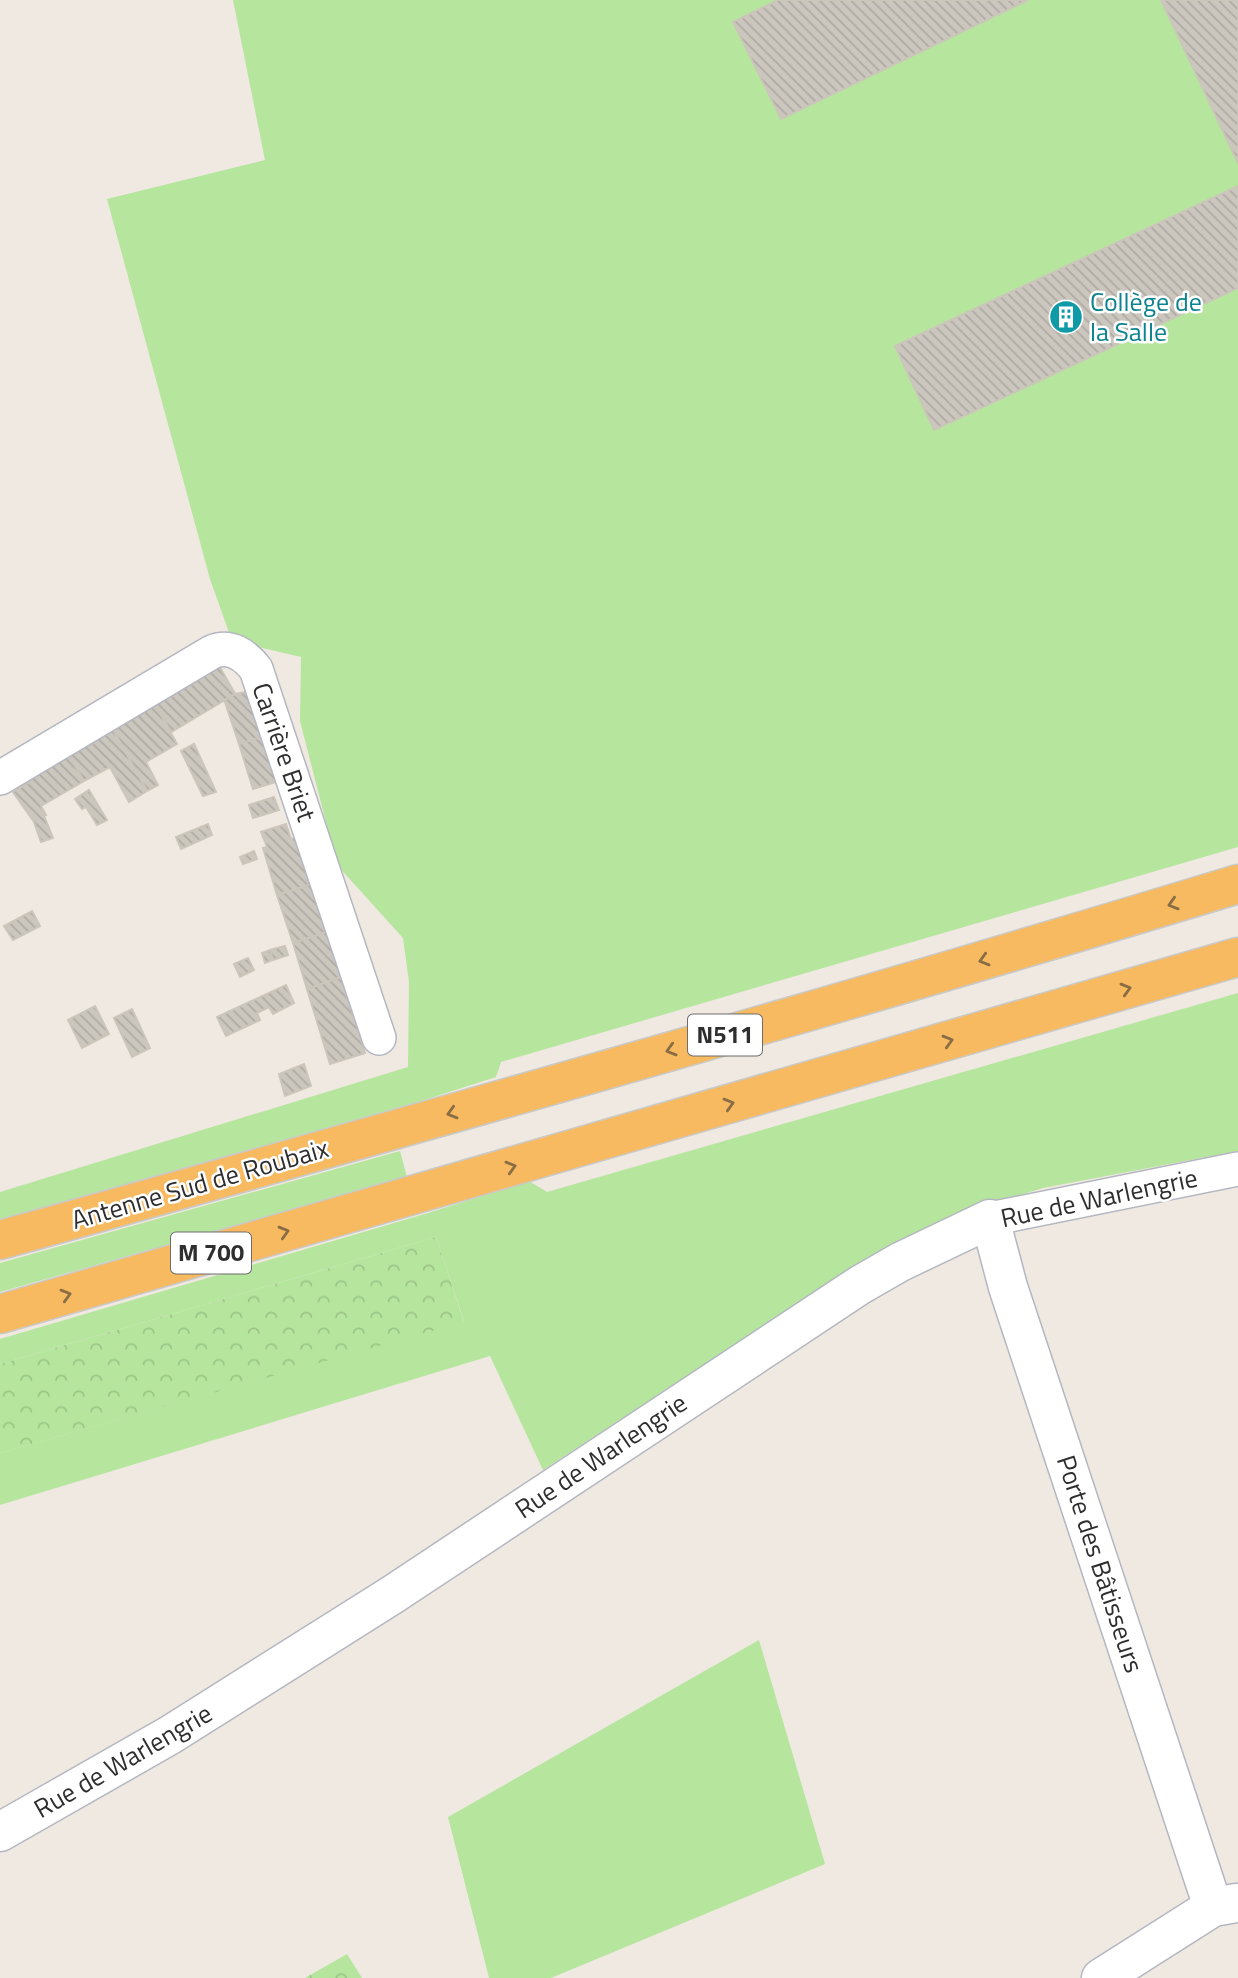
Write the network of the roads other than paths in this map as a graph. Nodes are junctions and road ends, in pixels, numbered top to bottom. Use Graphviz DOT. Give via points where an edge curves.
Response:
graph roads {
  1 [pos="0,778"];
  2 [pos="1238,884"];
  3 [pos="1238,957"];
  4 [pos="379,1038"];
  5 [pos="400,1128"];
  6 [pos="1238,1169"];
  7 [pos="421,1193"];
  8 [pos="990,1219"];
  9 [pos="0,1240"];
  10 [pos="0,1314"];
  11 [pos="0,1832"];
  12 [pos="1225,1905"];
  13 [pos="1101,1978"];
  1 -- 4 [label="street, Carrière Briet" via="212,652 229,649 243,654 256,669"];
  2 -- 5 [label="highway, N511, one-way"];
  7 -- 3 [label="highway, N511, one-way"];
  5 -- 9 [label="highway, Antenne Sud de Roubaix / M 700"];
  6 -- 8 [label="street, Rue de Warlengrie"];
  10 -- 7 [label="highway, M 700, one-way"];
  8 -- 11 [label="street, Rue de Warlengrie" via="860,1285 392,1595 170,1735"];
  8 -- 12 [label="street, Porte des Bâtisseurs" via="1013,1300"];
  12 -- 13 [label="street, Porte des Bâtisseurs"];
}
